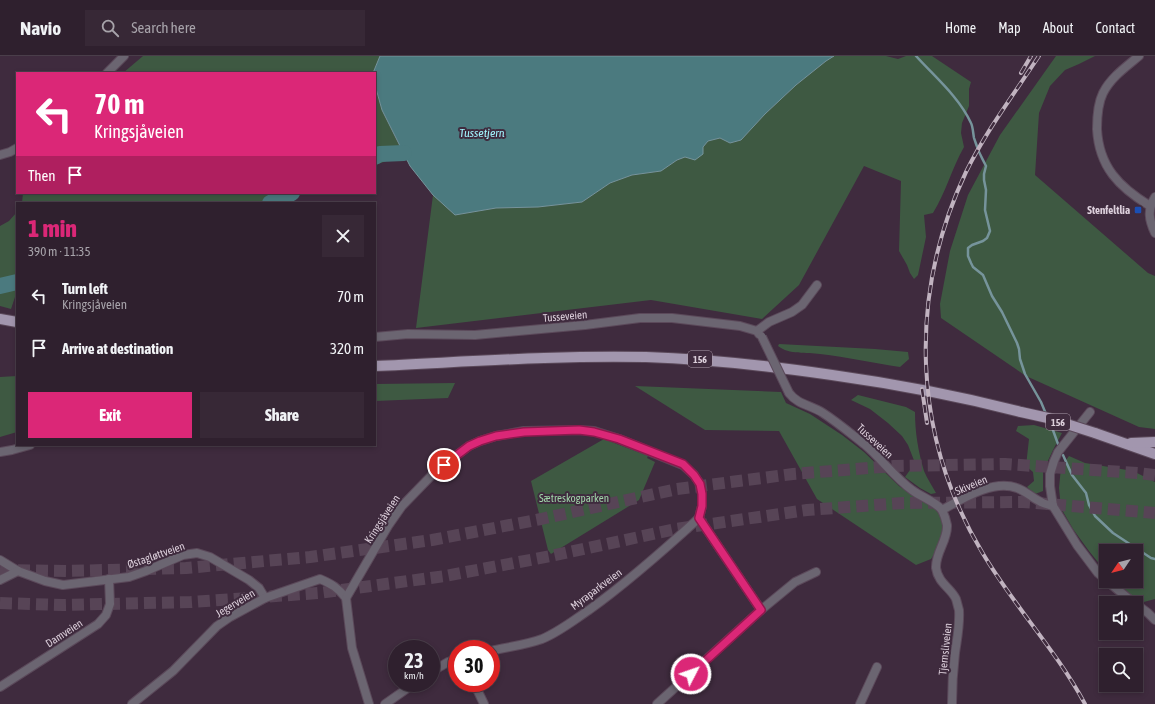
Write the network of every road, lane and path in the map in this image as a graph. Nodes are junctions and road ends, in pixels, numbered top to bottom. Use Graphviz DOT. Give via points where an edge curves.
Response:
graph roads {
  1 [pos="124,56"];
  2 [pos="1139,56"];
  3 [pos="108,72"];
  4 [pos="16,149"];
  5 [pos="0,156"];
  6 [pos="1155,197"];
  7 [pos="1150,206"];
  8 [pos="1155,233"];
  9 [pos="817,285"];
  10 [pos="0,319"];
  11 [pos="16,322"];
  12 [pos="759,334"];
  13 [pos="376,337"];
  14 [pos="376,366"];
  15 [pos="1090,412"];
  16 [pos="1155,442"];
  17 [pos="1126,443"];
  18 [pos="26,446"];
  19 [pos="0,452"];
  20 [pos="1155,454"];
  21 [pos="1052,506"];
  22 [pos="942,510"];
  23 [pos="699,518"];
  24 [pos="0,560"];
  25 [pos="18,571"];
  26 [pos="816,572"];
  27 [pos="1099,574"];
  28 [pos="109,579"];
  29 [pos="0,580"];
  30 [pos="1115,588"];
  31 [pos="1125,596"];
  32 [pos="265,598"];
  33 [pos="346,598"];
  34 [pos="761,610"];
  35 [pos="1143,610"];
  36 [pos="1155,620"];
  37 [pos="500,649"];
  38 [pos="877,667"];
  39 [pos="0,687"];
  40 [pos="401,692"];
  41 [pos="478,692"];
  42 [pos="132,704"];
  43 [pos="369,704"];
  44 [pos="384,704"];
  45 [pos="484,704"];
  46 [pos="656,704"];
  47 [pos="860,704"];
  48 [pos="952,704"];
  1 -- 3 [label="street"];
  2 -- 7 [label="street" via="1118,73 1103,93 1097,117 1098,138 1103,158 1115,179"];
  4 -- 5 [label="street"];
  6 -- 7 [label="street"];
  7 -- 8 [label="street" via="1150,219"];
  9 -- 12 [label="street" via="802,305 769,322"];
  10 -- 11 [label="main road"];
  12 -- 13 [label="street, Tusseveien" via="740,326 672,318 640,318 585,326 475,335 408,334"];
  12 -- 22 [label="street, Tusseveien, bridge" via="793,399 839,423 911,490"];
  14 -- 17 [label="main road, 156, bridge" via="580,357 714,360 862,379 946,394 1048,418"];
  15 -- 21 [label="street" via="1062,446 1054,462 1050,474"];
  16 -- 17 [label="main road, 156"];
  17 -- 20 [label="main road, 156"];
  18 -- 19 [label="street"];
  21 -- 22 [label="street, Skiveien" via="1041,503 1016,487 1001,485 976,492"];
  21 -- 27 [label="street"];
  22 -- 48 [label="street, Tjernsliveien" via="947,535 937,559 936,569 944,585 956,598 959,610"];
  23 -- 33 [label="street, Kringsjåveien" via="702,494 700,484 694,475 683,464 654,452 619,439 579,430 496,436 480,441 457,455 414,493 388,526"];
  23 -- 34 [label="street"];
  23 -- 37 [label="street, Myraparkveien" via="604,599 570,623 542,638"];
  24 -- 25 [label="street, Østagløttveien"];
  25 -- 28 [label="street, Østagløttveien" via="63,585"];
  25 -- 29 [label="street"];
  26 -- 34 [label="street" via="795,582"];
  28 -- 32 [label="street, Østagløttveien" via="129,577 183,555 197,553 210,557 249,580 259,588"];
  28 -- 39 [label="street, Damveien" via="110,604 106,615 98,624"];
  30 -- 31 [label="street"];
  32 -- 33 [label="street, Jegerveien" via="320,578 338,588"];
  32 -- 42 [label="street, Jegerveien" via="218,626 173,671"];
  33 -- 43 [label="street" via="352,648"];
  34 -- 46 [label="street"];
  35 -- 36 [label="street"];
  38 -- 47 [label="street"];
  40 -- 44 [label="street"];
  41 -- 45 [label="street"];
}
